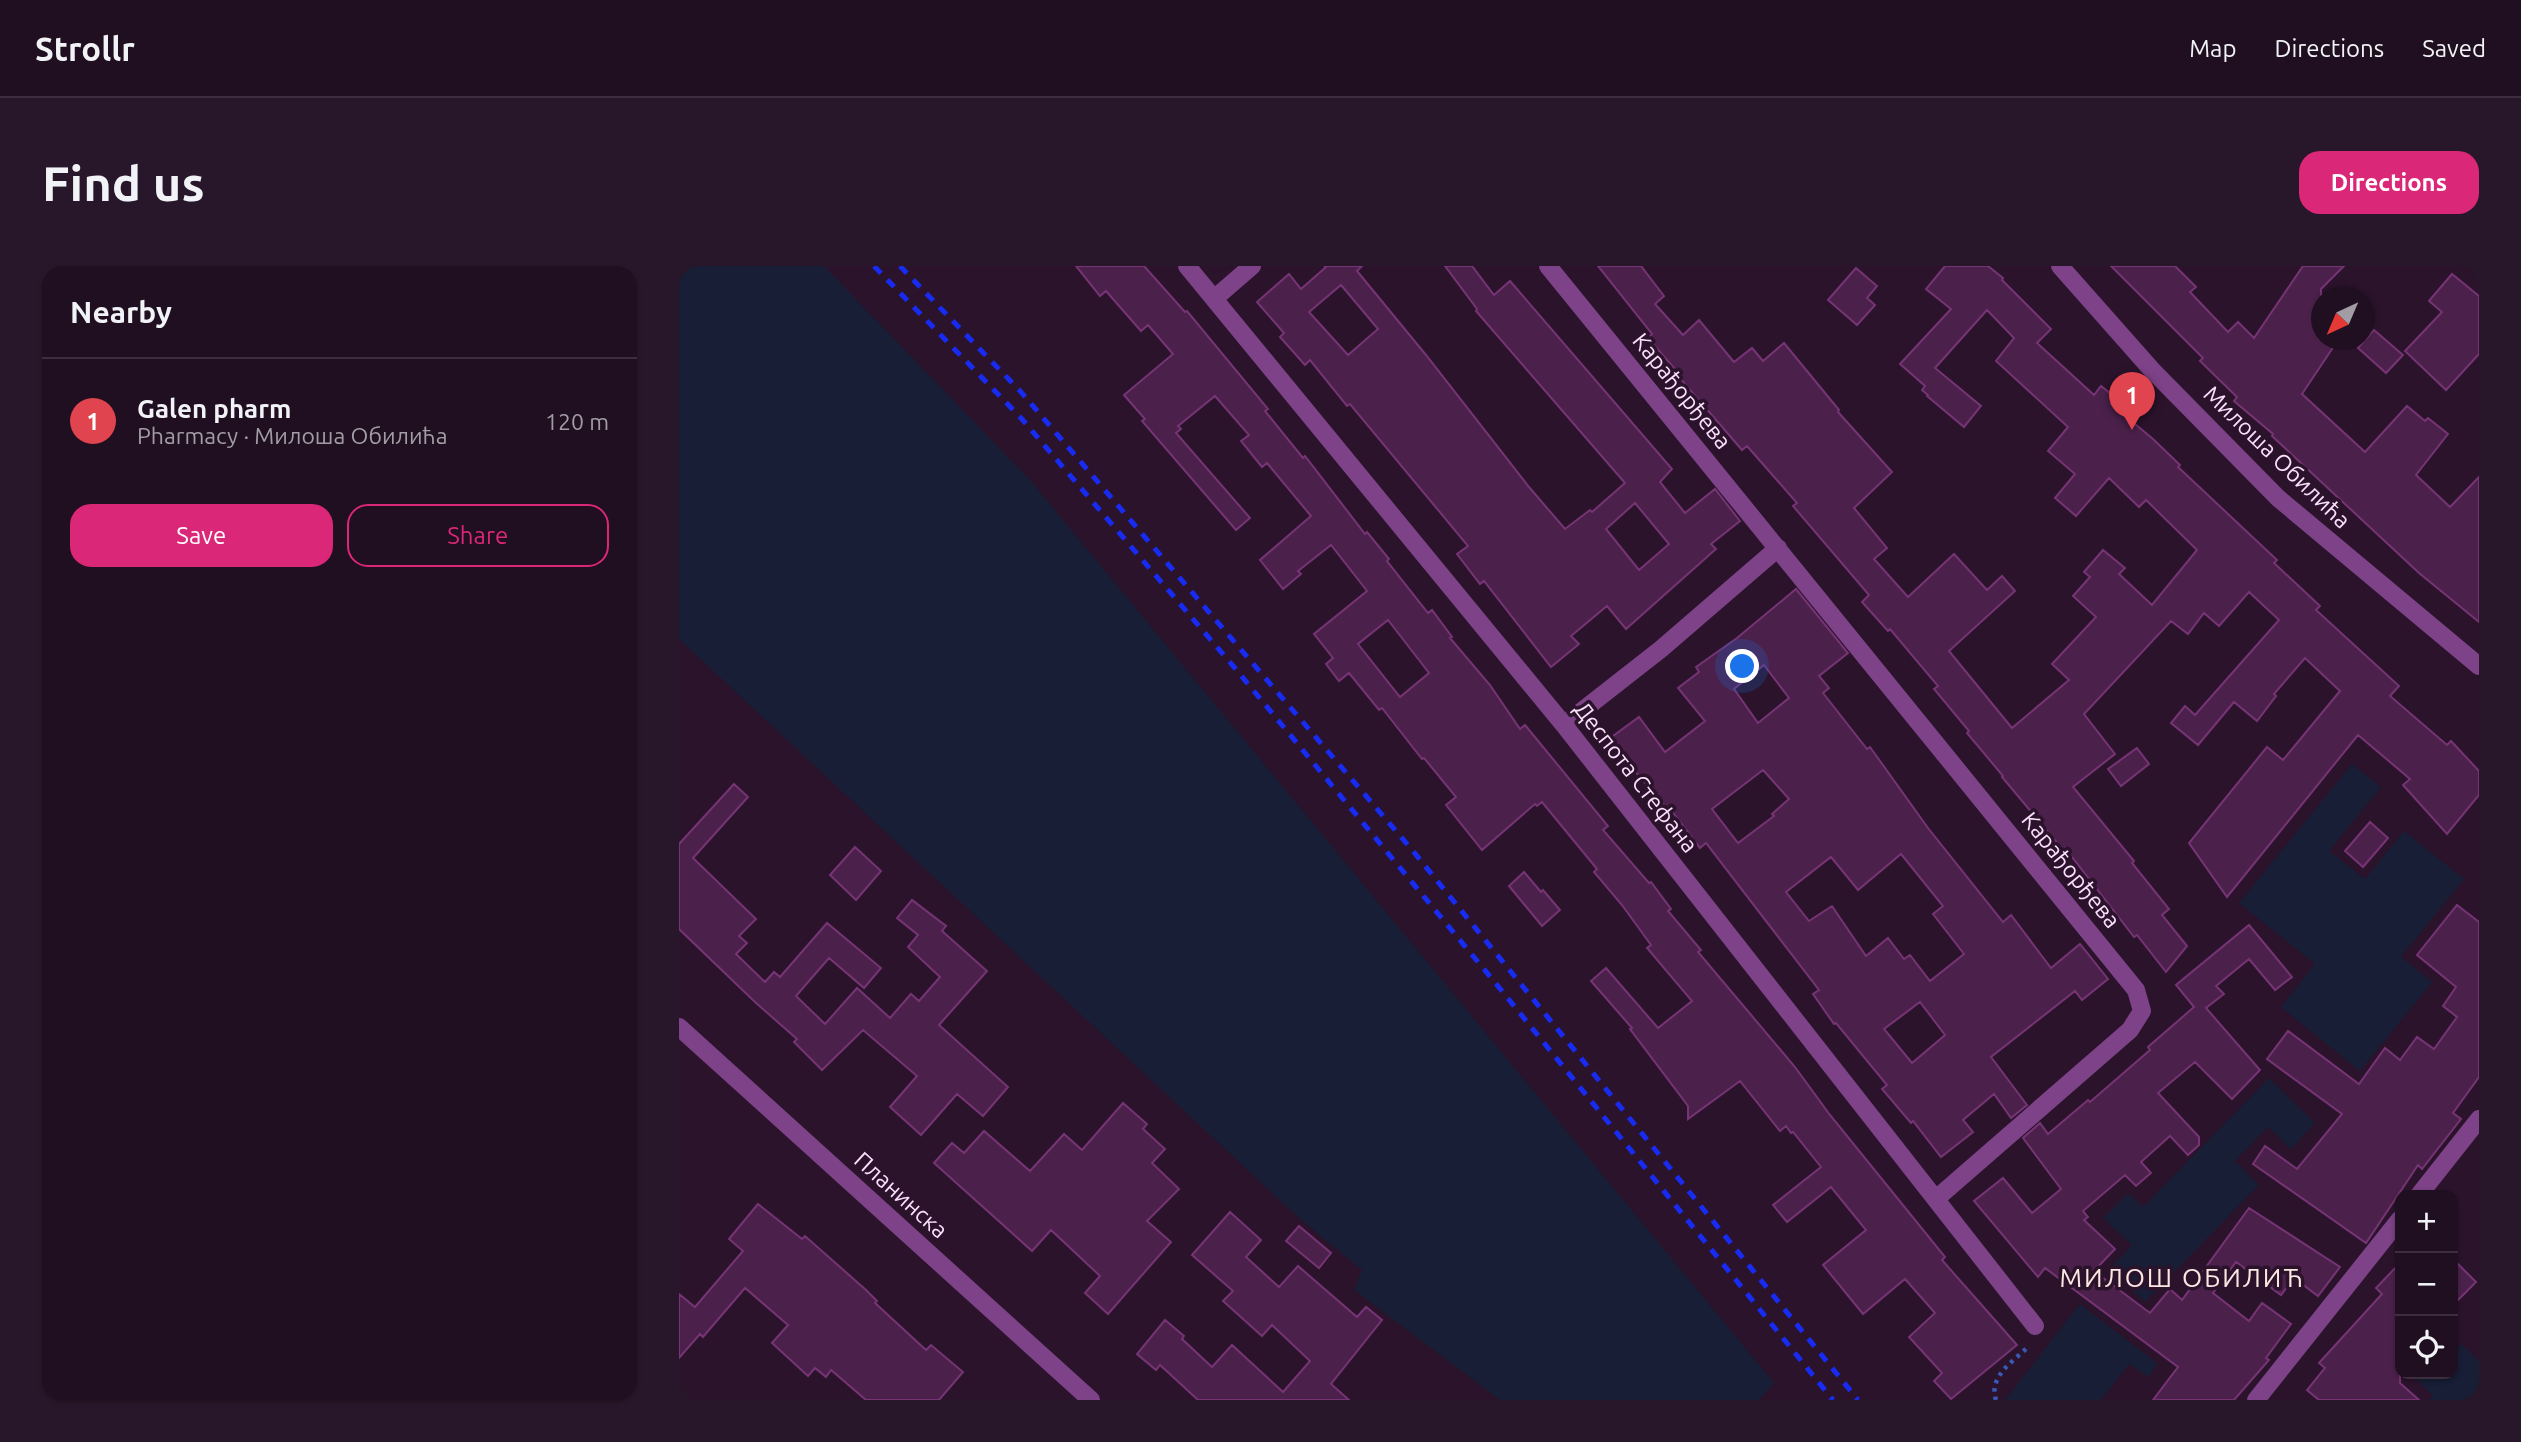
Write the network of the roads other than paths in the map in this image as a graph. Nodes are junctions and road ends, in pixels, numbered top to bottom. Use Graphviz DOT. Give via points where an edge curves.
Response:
graph roads {
  1 [pos="1187,266"];
  2 [pos="1252,266"];
  3 [pos="1548,266"];
  4 [pos="2060,266"];
  5 [pos="1215,298"];
  6 [pos="1778,548"];
  7 [pos="2479,666"];
  8 [pos="1564,725"];
  9 [pos="679,1027"];
  10 [pos="2479,1119"];
  11 [pos="2423,1190"];
  12 [pos="1937,1198"];
  13 [pos="2395,1225"];
  14 [pos="2035,1326"];
  15 [pos="1091,1400"];
  16 [pos="2256,1400"];
  1 -- 5 [label="street, Деспота Стефана"];
  2 -- 5 [label="street"];
  3 -- 6 [label="street, Карађорђева"];
  4 -- 7 [label="street, Милоша Обилића" via="2152,370 2279,498"];
  5 -- 8 [label="street, Деспота Стефана"];
  6 -- 8 [label="street"];
  6 -- 12 [label="street, Карађорђева" via="2129,980 2142,1011 2130,1030"];
  8 -- 12 [label="street, Деспота Стефана"];
  9 -- 15 [label="street, Планинска"];
  10 -- 11 [label="street"];
  12 -- 14 [label="street, Деспота Стефана"];
  13 -- 16 [label="street"];
}
